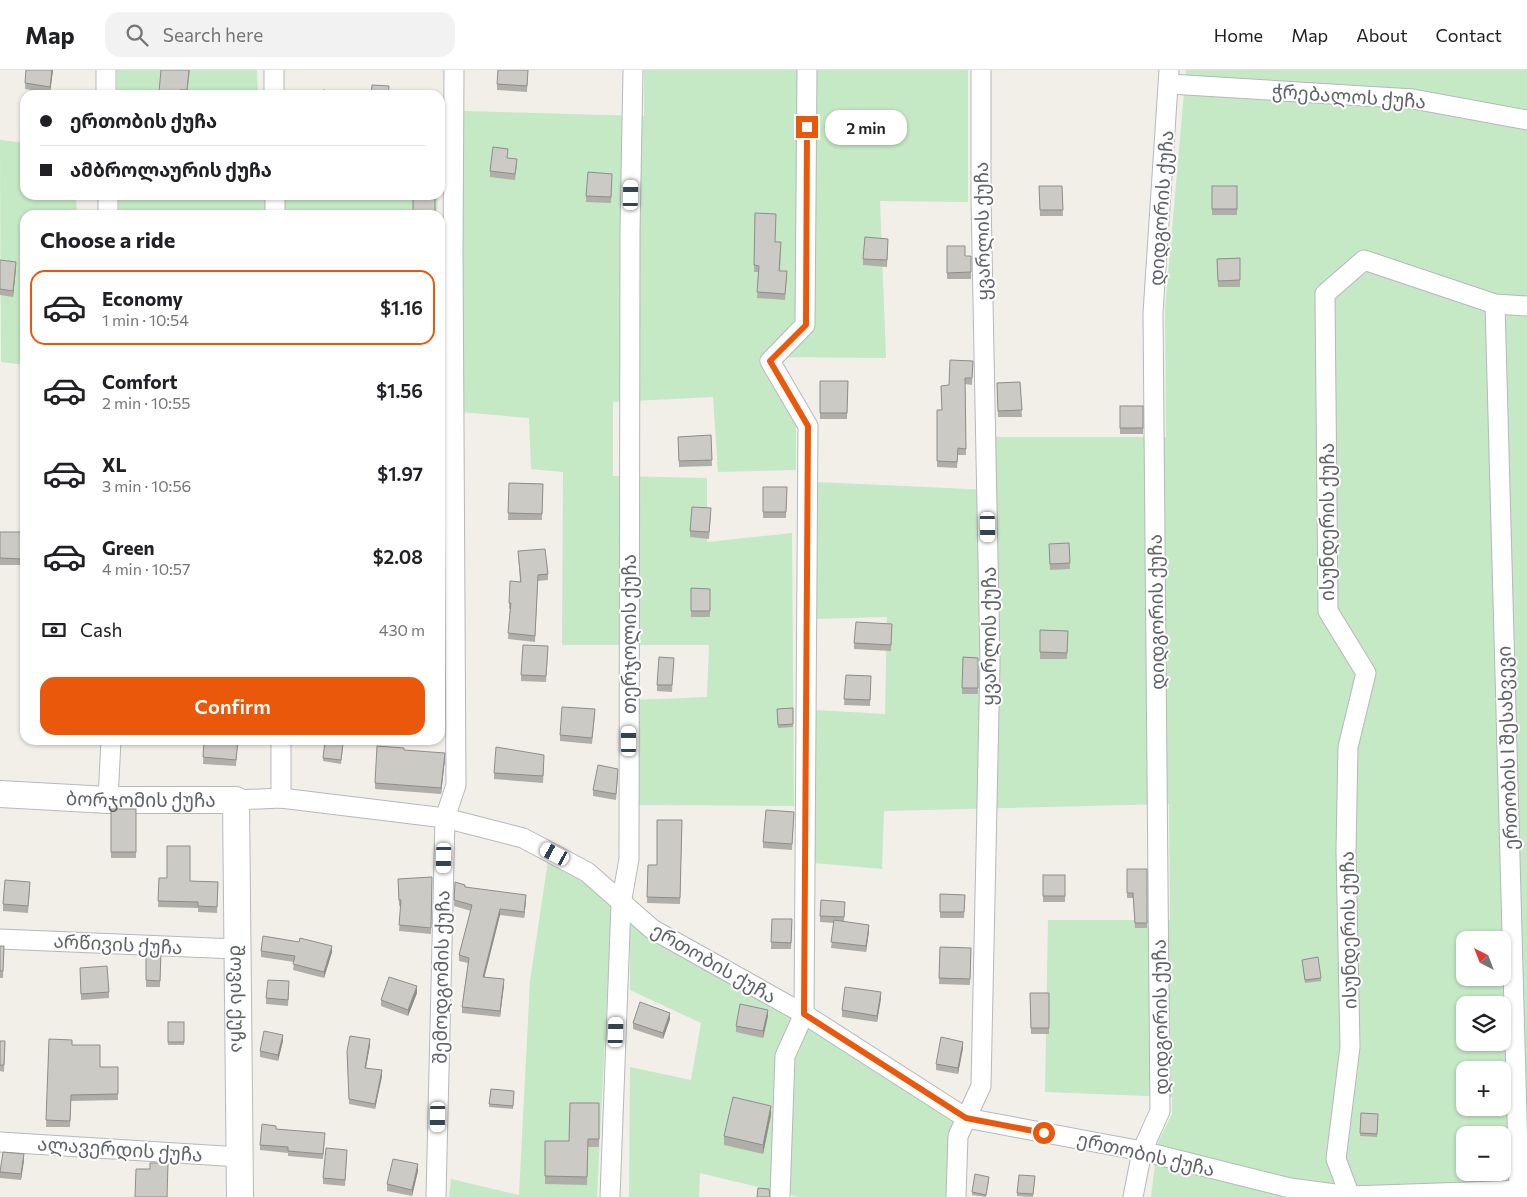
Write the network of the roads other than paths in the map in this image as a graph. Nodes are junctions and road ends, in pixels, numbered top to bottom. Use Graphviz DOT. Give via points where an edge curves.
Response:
graph roads {
  1 [pos="106,70"];
  2 [pos="274,70"];
  3 [pos="454,70"];
  4 [pos="633,70"];
  5 [pos="807,70"];
  6 [pos="981,70"];
  7 [pos="1169,77"];
  8 [pos="106,90"];
  9 [pos="274,90"];
  10 [pos="1527,120"];
  11 [pos="1495,304"];
  12 [pos="1527,306"];
  13 [pos="111,745"];
  14 [pos="281,745"];
  15 [pos="0,794"];
  16 [pos="281,798"];
  17 [pos="108,800"];
  18 [pos="236,800"];
  19 [pos="445,818"];
  20 [pos="621,904"];
  21 [pos="0,938"];
  22 [pos="236,949"];
  23 [pos="804,1014"];
  24 [pos="966,1118"];
  25 [pos="0,1142"];
  26 [pos="1142,1151"];
  27 [pos="240,1157"];
  28 [pos="1523,1191"];
  29 [pos="1290,1193"];
  30 [pos="1464,1195"];
  31 [pos="1350,1196"];
  32 [pos="240,1197"];
  33 [pos="436,1197"];
  34 [pos="610,1197"];
  35 [pos="780,1197"];
  36 [pos="956,1197"];
  37 [pos="1133,1197"];
  1 -- 8 [label="street"];
  2 -- 9 [label="street"];
  3 -- 19 [label="street, შემოდგომის ქუჩა" via="452,254 456,785"];
  4 -- 20 [label="street, თერჯოლის ქუჩა" via="629,859"];
  5 -- 23 [label="street" via="806,325 770,361 808,426"];
  6 -- 24 [label="street, ყვარლის ქუჩა" via="990,662 981,1086"];
  7 -- 10 [label="street, ჭრებალოს ქუჩა" via="1413,99"];
  7 -- 26 [label="street, დიდგორის ქუჩა" via="1153,313 1160,1111"];
  11 -- 12 [label="street, ისუნდერის ქუჩა"];
  11 -- 28 [label="street, ერთობის I შესახვევი"];
  11 -- 31 [label="street, ისუნდერის ქუჩა" via="1364,260 1325,294 1328,611 1366,673 1348,747 1346,850 1350,1047 1336,1159"];
  13 -- 17 [label="street"];
  14 -- 16 [label="street"];
  15 -- 17 [label="street, ბორჯომის ქუჩა"];
  16 -- 18 [label="street, ბორჯომის ქუჩა"];
  16 -- 19 [label="street, ერთობის ქუჩა"];
  17 -- 18 [label="street, ბორჯომის ქუჩა"];
  18 -- 22 [label="street, შოვის ქუჩა"];
  19 -- 20 [label="street, ერთობის ქუჩა" via="524,838 587,872"];
  19 -- 33 [label="street, შემოდგომის ქუჩა"];
  20 -- 23 [label="street, ერთობის ქუჩა" via="652,929"];
  20 -- 34 [label="street, თერჯოლის ქუჩა"];
  21 -- 22 [label="street, არწივის ქუჩა"];
  22 -- 27 [label="street, შოვის ქუჩა"];
  23 -- 24 [label="street, ერთობის ქუჩა"];
  23 -- 35 [label="street" via="785,1056"];
  24 -- 26 [label="street, ერთობის ქუჩა"];
  24 -- 36 [label="street, ყვარლის ქუჩა" via="958,1136"];
  25 -- 27 [label="street, ალავერდის ქუჩა"];
  26 -- 29 [label="street, ერთობის ქუჩა"];
  26 -- 37 [label="street, დიდგორის ქუჩა"];
  27 -- 32 [label="street, შოვის ქუჩა"];
  28 -- 30 [label="street, ერთობის ქუჩა"];
  29 -- 31 [label="street, ერთობის ქუჩა"];
  30 -- 31 [label="street, ერთობის ქუჩა"];
}
